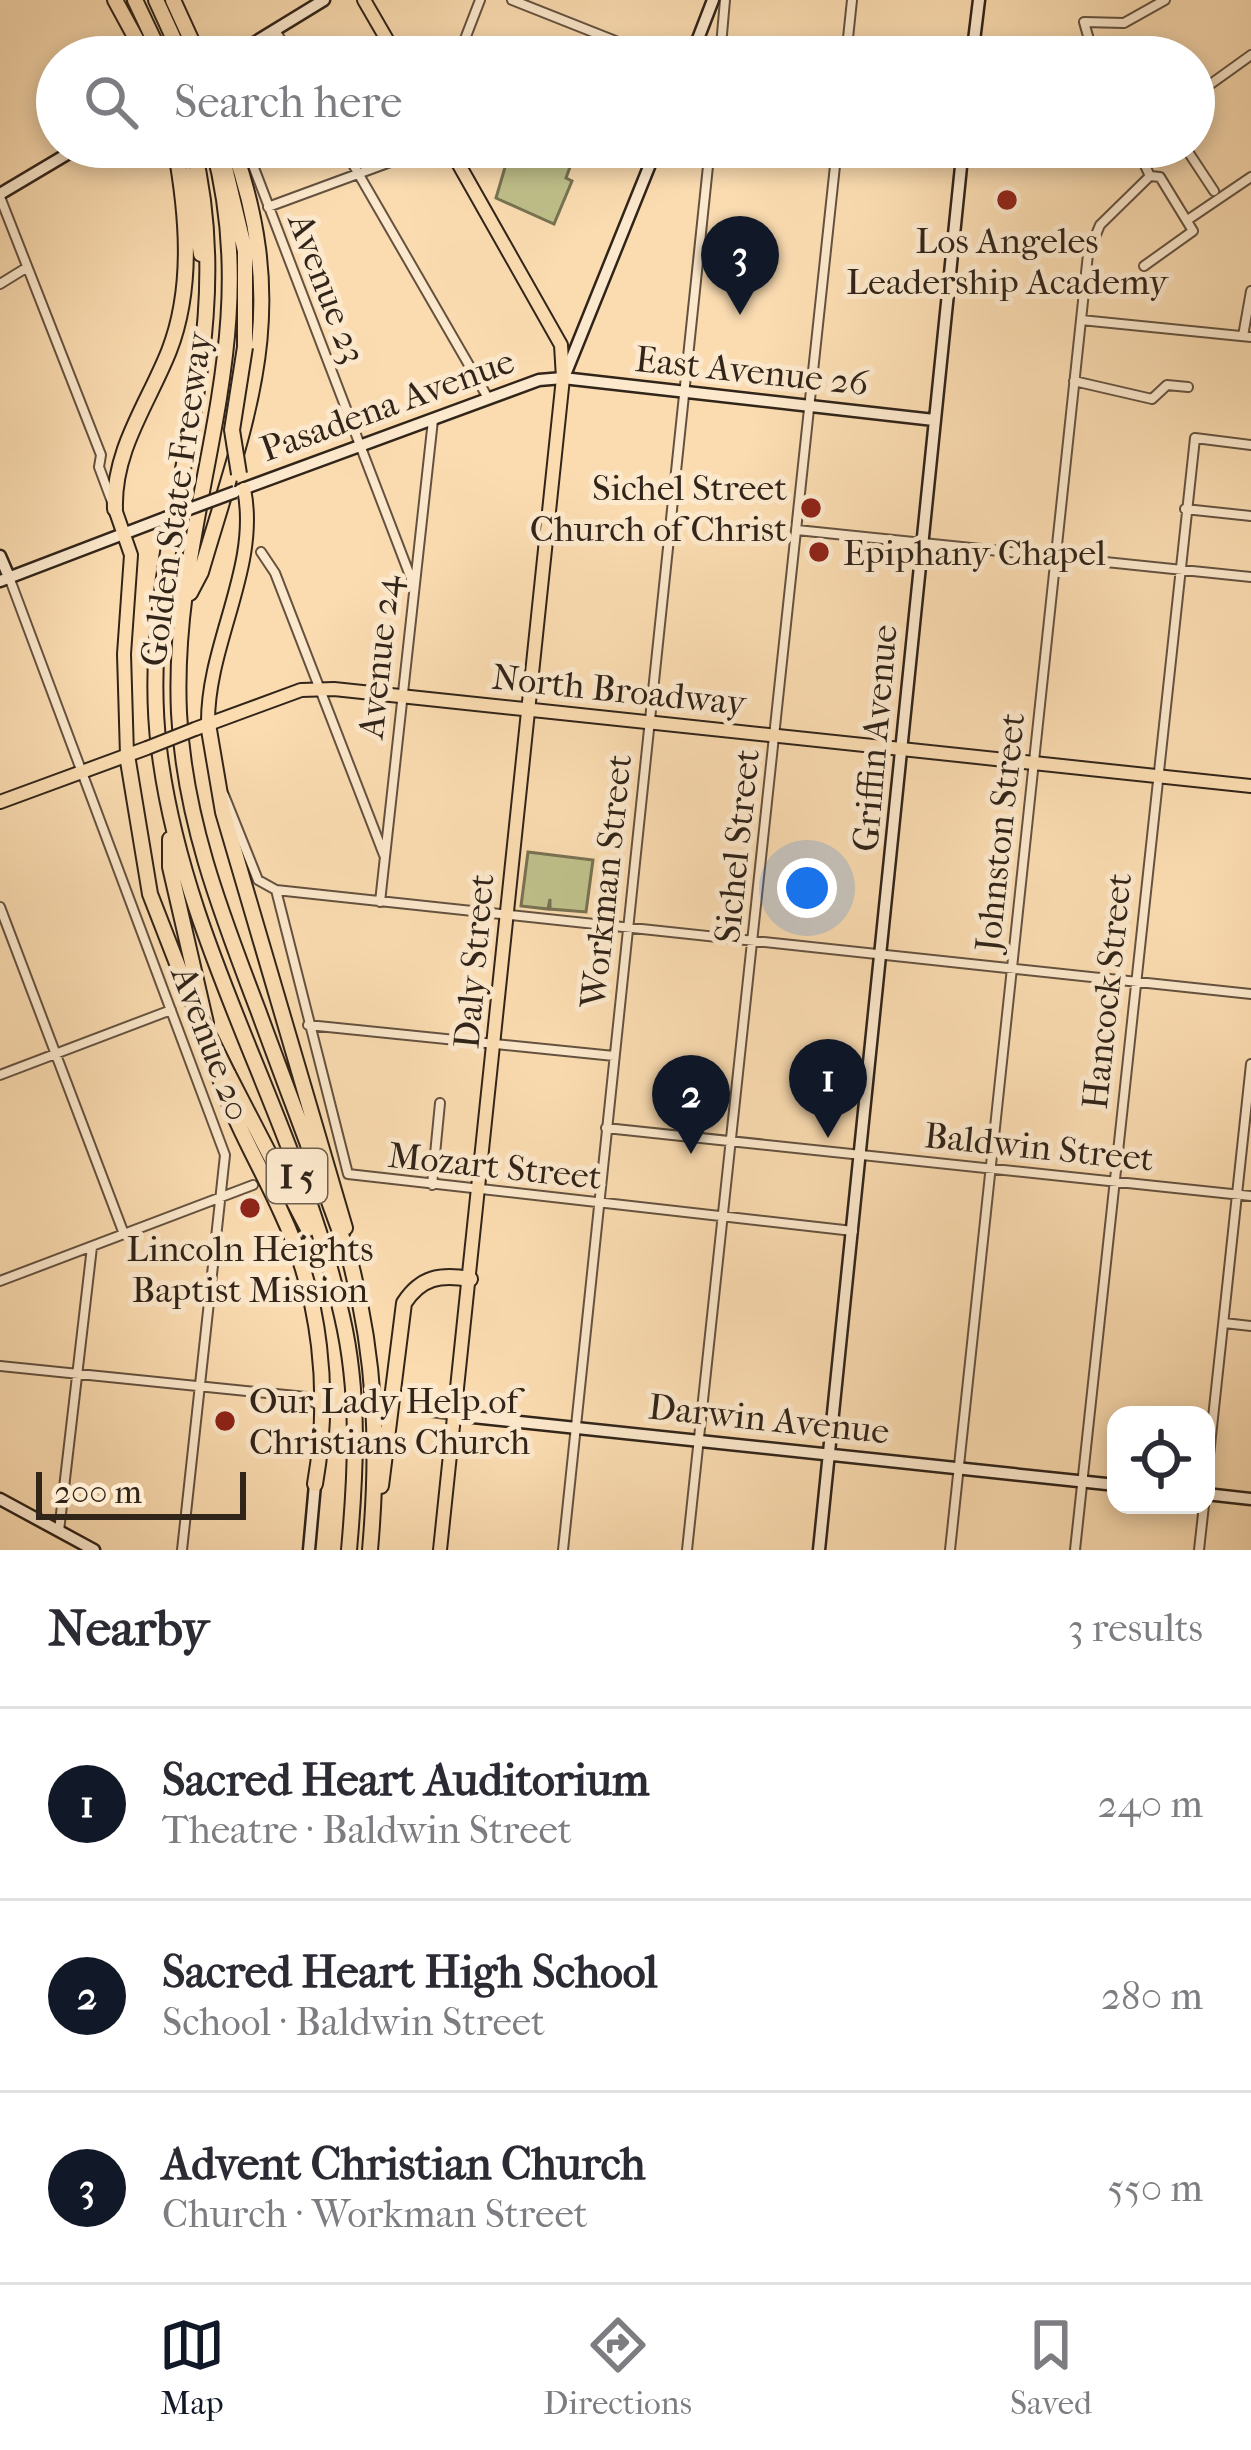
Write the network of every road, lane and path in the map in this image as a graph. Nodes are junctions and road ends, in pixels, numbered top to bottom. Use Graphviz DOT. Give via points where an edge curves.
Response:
graph roads {
  1 [pos="115,0"];
  2 [pos="135,0"];
  3 [pos="156,0"];
  4 [pos="173,0"];
  5 [pos="324,0"];
  6 [pos="364,0"];
  7 [pos="480,0"];
  8 [pos="512,0"];
  9 [pos="713,0"];
  10 [pos="725,0"];
  11 [pos="852,0"];
  12 [pos="979,0"];
  13 [pos="1166,0"];
  14 [pos="275,30"];
  15 [pos="135,36"];
  16 [pos="152,36"];
  17 [pos="172,36"];
  18 [pos="189,36"];
  19 [pos="265,36"];
  20 [pos="279,36"];
  21 [pos="385,36"];
  22 [pos="466,36"];
  23 [pos="603,36"];
  24 [pos="699,36"];
  25 [pos="722,36"];
  26 [pos="848,36"];
  27 [pos="975,36"];
  28 [pos="1088,36"];
  29 [pos="1251,55"];
  30 [pos="1215,81"];
  31 [pos="45,168"];
  32 [pos="180,168"];
  33 [pos="182,168"];
  34 [pos="197,168"];
  35 [pos="219,168"];
  36 [pos="222,168"];
  37 [pos="240,168"];
  38 [pos="254,168"];
  39 [pos="356,168"];
  40 [pos="375,168"];
  41 [pos="460,168"];
  42 [pos="648,168"];
  43 [pos="708,168"];
  44 [pos="835,168"];
  45 [pos="961,168"];
  46 [pos="1146,168"];
  47 [pos="1198,168"];
  48 [pos="359,174"];
  49 [pos="1150,176"];
  50 [pos="1251,177"];
  51 [pos="1214,191"];
  52 [pos="0,196"];
  53 [pos="268,207"];
  54 [pos="1189,219"];
  55 [pos="1144,266"];
  56 [pos="26,268"];
  57 [pos="0,284"];
  58 [pos="1251,291"];
  59 [pos="210,312"];
  60 [pos="1081,320"];
  61 [pos="1247,336"];
  62 [pos="563,378"];
  63 [pos="1074,381"];
  64 [pos="1188,387"];
  65 [pos="684,392"];
  66 [pos="488,398"];
  67 [pos="808,406"];
  68 [pos="433,418"];
  69 [pos="934,420"];
  70 [pos="1251,445"];
  71 [pos="360,447"];
  72 [pos="239,485"];
  73 [pos="115,509"];
  74 [pos="1185,509"];
  75 [pos="1251,516"];
  76 [pos="797,530"];
  77 [pos="125,533"];
  78 [pos="921,543"];
  79 [pos="261,552"];
  80 [pos="0,556"];
  81 [pos="1056,557"];
  82 [pos="1178,569"];
  83 [pos="1251,577"];
  84 [pos="4,579"];
  85 [pos="412,583"];
  86 [pos="185,602"];
  87 [pos="317,688"];
  88 [pos="401,696"];
  89 [pos="529,710"];
  90 [pos="649,722"];
  91 [pos="202,726"];
  92 [pos="775,736"];
  93 [pos="905,749"];
  94 [pos="127,755"];
  95 [pos="1035,763"];
  96 [pos="81,772"];
  97 [pos="1156,776"];
  98 [pos="1251,786"];
  99 [pos="219,790"];
  100 [pos="0,802"];
  101 [pos="170,816"];
  102 [pos="385,855"];
  103 [pos="276,890"];
  104 [pos="380,902"];
  105 [pos="0,907"];
  106 [pos="506,916"];
  107 [pos="627,928"];
  108 [pos="754,942"];
  109 [pos="883,956"];
  110 [pos="1011,969"];
  111 [pos="1135,982"];
  112 [pos="1251,994"];
  113 [pos="171,1010"];
  114 [pos="308,1025"];
  115 [pos="497,1043"];
  116 [pos="55,1054"];
  117 [pos="614,1055"];
  118 [pos="1251,1064"];
  119 [pos="0,1076"];
  120 [pos="440,1102"];
  121 [pos="606,1128"];
  122 [pos="730,1142"];
  123 [pos="862,1156"];
  124 [pos="990,1168"];
  125 [pos="1114,1181"];
  126 [pos="253,1185"];
  127 [pos="432,1185"];
  128 [pos="479,1190"];
  129 [pos="1237,1194"];
  130 [pos="1251,1196"];
  131 [pos="220,1197"];
  132 [pos="597,1203"];
  133 [pos="723,1216"];
  134 [pos="853,1231"];
  135 [pos="124,1234"];
  136 [pos="92,1247"];
  137 [pos="350,1257"];
  138 [pos="327,1261"];
  139 [pos="0,1269"];
  140 [pos="470,1280"];
  141 [pos="2,1281"];
  142 [pos="1224,1323"];
  143 [pos="1251,1326"];
  144 [pos="0,1366"];
  145 [pos="77,1374"];
  146 [pos="199,1386"];
  147 [pos="1215,1406"];
  148 [pos="415,1410"];
  149 [pos="454,1415"];
  150 [pos="575,1427"];
  151 [pos="698,1441"];
  152 [pos="829,1455"];
  153 [pos="958,1468"];
  154 [pos="1082,1482"];
  155 [pos="315,1484"];
  156 [pos="1107,1484"];
  157 [pos="1215,1495"];
  158 [pos="0,1499"];
  159 [pos="1251,1499"];
  160 [pos="1203,1514"];
  161 [pos="373,1521"];
  162 [pos="59,1531"];
  163 [pos="94,1550"];
  164 [pos="182,1550"];
  165 [pos="309,1550"];
  166 [pos="349,1550"];
  167 [pos="370,1550"];
  168 [pos="440,1550"];
  169 [pos="562,1550"];
  170 [pos="687,1550"];
  171 [pos="819,1550"];
  172 [pos="950,1550"];
  173 [pos="1075,1550"];
  174 [pos="1199,1550"];
  1 -- 15 [label="highway"];
  2 -- 16 [label="highway"];
  3 -- 17 [label="highway"];
  4 -- 18 [label="highway"];
  5 -- 14 [label="street"];
  6 -- 21 [label="main road"];
  7 -- 22 [label="street"];
  8 -- 23 [label="street"];
  9 -- 24 [label="street"];
  10 -- 25 [label="street"];
  11 -- 26 [label="street"];
  12 -- 27 [label="street"];
  13 -- 28 [label="street" via="1124,23 1084,22"];
  14 -- 19 [label="street"];
  14 -- 20 [label="street"];
  29 -- 30 [label="street"];
  31 -- 52 [label="street"];
  32 -- 73 [label="highway" via="186,236 179,318 117,466"];
  33 -- 59 [label="highway"];
  34 -- 59 [label="highway, Golden State Freeway / I 5"];
  35 -- 86 [label="highway, Golden State Freeway / I 5" via="232,258 230,338"];
  36 -- 72 [label="highway, bridge" via="245,251 245,347 232,430"];
  37 -- 86 [label="highway" via="258,223 263,336 214,526"];
  38 -- 53 [label="street, Avenue 23"];
  39 -- 48 [label="street"];
  40 -- 48 [label="street"];
  41 -- 62 [label="main road" via="561,345"];
  42 -- 62 [label="street, Pasadena Avenue"];
  43 -- 65 [label="street, Workman Street"];
  44 -- 67 [label="street, Sichel Street"];
  45 -- 69 [label="street, Griffin Avenue"];
  46 -- 49 [label="street"];
  47 -- 51 [label="street"];
  48 -- 53 [label="street"];
  48 -- 66 [label="street"];
  49 -- 54 [label="street" via="1160,177"];
  49 -- 60 [label="street, Johnston Street" via="1094,234"];
  50 -- 54 [label="street"];
  52 -- 56 [label="street"];
  53 -- 71 [label="street, Avenue 23"];
  54 -- 55 [label="street" via="1190,236"];
  56 -- 57 [label="street"];
  56 -- 73 [label="street"];
  58 -- 61 [label="street"];
  59 -- 101 [label="highway, Golden State Freeway / I 5" via="159,639 158,746"];
  60 -- 61 [label="street"];
  60 -- 63 [label="street, Johnston Street"];
  62 -- 65 [label="street, East Avenue 26"];
  62 -- 66 [label="street, Pasadena Avenue"];
  62 -- 89 [label="main road, Daly Street"];
  63 -- 64 [label="street" via="1152,399 1167,386"];
  63 -- 81 [label="street, Johnston Street"];
  65 -- 67 [label="street, East Avenue 26"];
  65 -- 90 [label="street, Workman Street"];
  66 -- 68 [label="street, Pasadena Avenue"];
  67 -- 69 [label="street, East Avenue 26"];
  67 -- 76 [label="street, Sichel Street"];
  68 -- 71 [label="street, Pasadena Avenue"];
  68 -- 85 [label="street, Avenue 24"];
  69 -- 78 [label="street, Griffin Avenue"];
  70 -- 74 [label="street, Hancock Street" via="1195,438"];
  71 -- 72 [label="street, Pasadena Avenue"];
  71 -- 85 [label="street, Avenue 23"];
  72 -- 77 [label="street, Pasadena Avenue, bridge"];
  72 -- 91 [label="main road" via="246,542"];
  73 -- 77 [label="main road"];
  74 -- 75 [label="street"];
  74 -- 82 [label="street, Hancock Street"];
  76 -- 78 [label="street"];
  76 -- 92 [label="street, Sichel Street"];
  77 -- 84 [label="street, Pasadena Avenue"];
  77 -- 94 [label="main road"];
  78 -- 81 [label="street"];
  78 -- 93 [label="street, Griffin Avenue"];
  79 -- 87 [label="street"];
  80 -- 84 [label="street"];
  81 -- 82 [label="street"];
  81 -- 95 [label="street, Johnston Street"];
  82 -- 83 [label="street"];
  82 -- 97 [label="street, Hancock Street"];
  84 -- 96 [label="street, Avenue 20"];
  85 -- 88 [label="street, Avenue 24"];
  86 -- 137 [label="highway, Golden State Freeway / I 5" via="179,712 203,860"];
  87 -- 88 [label="main road, North Broadway"];
  87 -- 91 [label="main road, North Broadway"];
  87 -- 102 [label="street"];
  88 -- 89 [label="main road, North Broadway"];
  88 -- 102 [label="street, Avenue 24"];
  89 -- 90 [label="main road, North Broadway"];
  89 -- 106 [label="main road, Daly Street"];
  90 -- 92 [label="main road, North Broadway"];
  90 -- 107 [label="street, Workman Street"];
  91 -- 94 [label="main road, North Broadway, bridge"];
  91 -- 99 [label="highway"];
  92 -- 93 [label="main road, North Broadway"];
  92 -- 108 [label="street, Sichel Street"];
  93 -- 95 [label="main road, North Broadway"];
  93 -- 109 [label="street, Griffin Avenue"];
  94 -- 96 [label="main road, North Broadway"];
  94 -- 138 [label="highway, bridge" via="150,894 190,997"];
  95 -- 97 [label="main road, North Broadway"];
  95 -- 110 [label="street, Johnston Street"];
  96 -- 100 [label="main road, North Broadway"];
  96 -- 113 [label="street, Avenue 20"];
  97 -- 98 [label="main road, North Broadway"];
  97 -- 111 [label="street, Hancock Street"];
  99 -- 103 [label="street" via="258,880"];
  99 -- 137 [label="highway"];
  101 -- 138 [label="highway, Golden State Freeway / I 5" via="201,925"];
  101 -- 155 [label="highway" via="170,867 227,1110 281,1211 311,1306 326,1393"];
  102 -- 104 [label="street, Avenue 24"];
  103 -- 104 [label="street"];
  103 -- 114 [label="street"];
  104 -- 106 [label="street"];
  105 -- 116 [label="street"];
  106 -- 107 [label="street"];
  106 -- 115 [label="main road, Daly Street"];
  107 -- 108 [label="street"];
  107 -- 117 [label="street, Workman Street"];
  108 -- 109 [label="street"];
  108 -- 122 [label="street, Sichel Street"];
  109 -- 110 [label="street"];
  109 -- 123 [label="street, Griffin Avenue"];
  110 -- 111 [label="street"];
  110 -- 124 [label="street, Johnston Street"];
  111 -- 112 [label="street"];
  111 -- 125 [label="street, Hancock Street"];
  113 -- 116 [label="street"];
  113 -- 131 [label="street, Avenue 20" via="225,1155"];
  114 -- 115 [label="street"];
  114 -- 127 [label="street, Mozart Street" via="348,1174"];
  115 -- 117 [label="street"];
  115 -- 128 [label="main road, Daly Street"];
  116 -- 119 [label="street"];
  116 -- 135 [label="street"];
  117 -- 121 [label="street, Workman Street"];
  118 -- 129 [label="street"];
  120 -- 127 [label="street"];
  121 -- 122 [label="street, Baldwin Street"];
  121 -- 132 [label="street, Workman Street"];
  122 -- 123 [label="street, Baldwin Street"];
  122 -- 133 [label="street, Sichel Street"];
  123 -- 124 [label="street, Baldwin Street"];
  123 -- 134 [label="street, Griffin Avenue"];
  124 -- 125 [label="street, Baldwin Street"];
  124 -- 153 [label="street, Johnston Street"];
  125 -- 129 [label="street, Baldwin Street"];
  125 -- 154 [label="street, Hancock Street"];
  126 -- 131 [label="street"];
  127 -- 128 [label="street, Mozart Street"];
  128 -- 132 [label="street, Mozart Street"];
  128 -- 140 [label="main road, Daly Street"];
  129 -- 130 [label="street, Baldwin Street"];
  129 -- 142 [label="street"];
  131 -- 135 [label="street"];
  131 -- 146 [label="street, Avenue 20"];
  132 -- 133 [label="street, Mozart Street"];
  132 -- 150 [label="street, Workman Street"];
  133 -- 134 [label="street, Mozart Street"];
  133 -- 151 [label="street, Sichel Street"];
  134 -- 152 [label="street, Griffin Avenue"];
  135 -- 136 [label="street"];
  136 -- 141 [label="street"];
  136 -- 145 [label="street"];
  137 -- 161 [label="highway, Golden State Freeway / I 5" via="373,1365"];
  138 -- 166 [label="highway, Golden State Freeway / I 5" via="355,1408"];
  139 -- 141 [label="street"];
  140 -- 149 [label="main road, Daly Street"];
  140 -- 161 [label="highway" via="437,1276 404,1304"];
  142 -- 143 [label="street"];
  142 -- 147 [label="street"];
  144 -- 145 [label="street"];
  145 -- 146 [label="street"];
  145 -- 162 [label="street"];
  146 -- 155 [label="street" via="315,1401"];
  146 -- 164 [label="street, Avenue 20"];
  148 -- 149 [label="street, Darwin Avenue"];
  149 -- 150 [label="street, Darwin Avenue"];
  149 -- 168 [label="main road, Daly Street"];
  150 -- 151 [label="street, Darwin Avenue"];
  150 -- 169 [label="street, Workman Street"];
  151 -- 152 [label="street, Darwin Avenue"];
  151 -- 170 [label="street, Sichel Street"];
  152 -- 153 [label="street, Darwin Avenue"];
  152 -- 171 [label="street, Griffin Avenue"];
  153 -- 154 [label="street, Darwin Avenue"];
  153 -- 172 [label="street, Johnston Street"];
  154 -- 156 [label="street, Darwin Avenue"];
  154 -- 173 [label="street, Hancock Street"];
  155 -- 165 [label="street"];
  157 -- 159 [label="street"];
  158 -- 162 [label="street"];
  160 -- 174 [label="street"];
  161 -- 167 [label="highway, Golden State Freeway / I 5"];
  162 -- 163 [label="street"];
}
